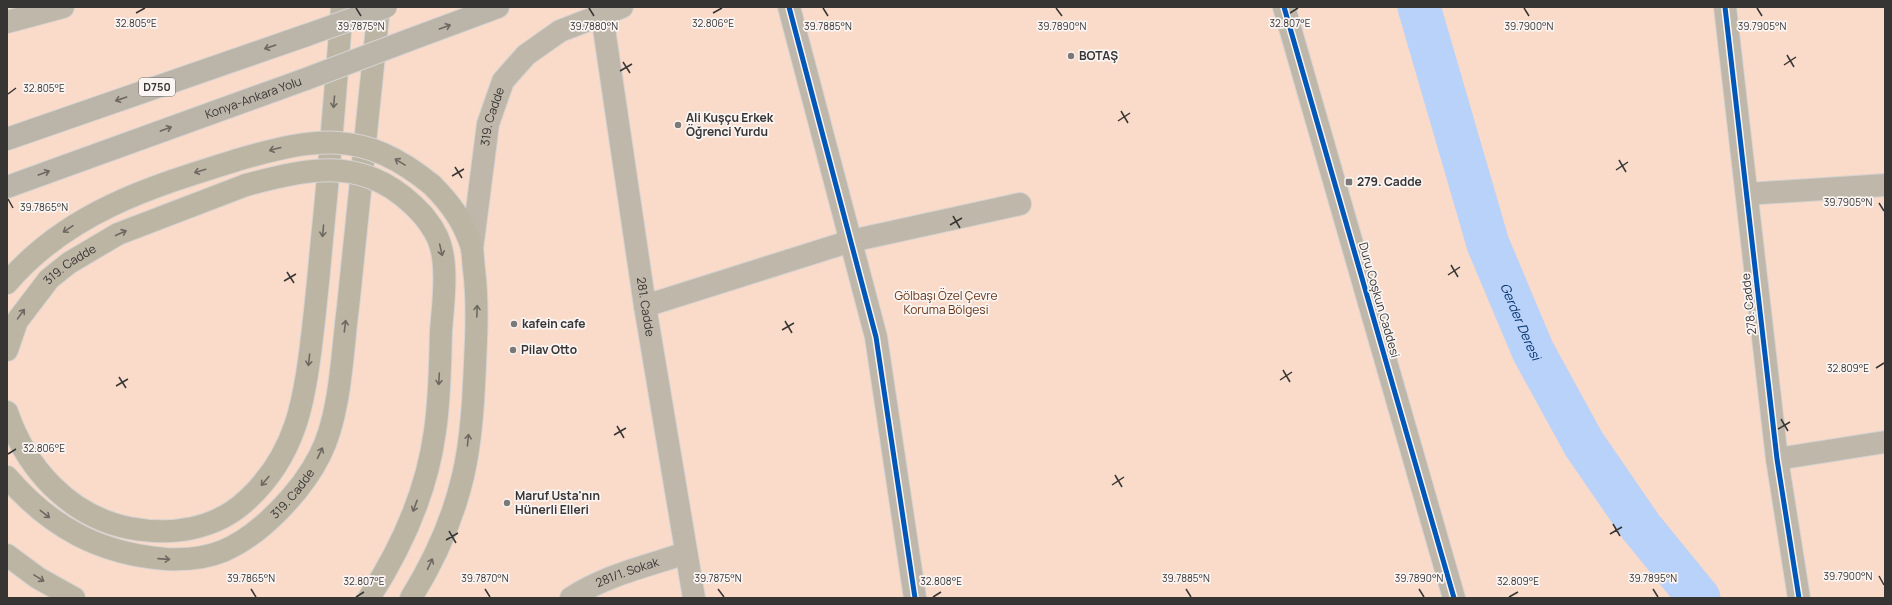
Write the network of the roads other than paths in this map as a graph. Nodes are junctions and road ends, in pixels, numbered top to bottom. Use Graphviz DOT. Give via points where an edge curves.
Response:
graph roads {
  1 [pos="63,7"];
  2 [pos="342,7"];
  3 [pos="379,7"];
  4 [pos="386,7"];
  5 [pos="498,7"];
  6 [pos="622,7"];
  7 [pos="789,7"];
  8 [pos="1284,7"];
  9 [pos="1725,7"];
  10 [pos="602,15"];
  11 [pos="7,22"];
  12 [pos="7,139"];
  13 [pos="1885,185"];
  14 [pos="7,187"];
  15 [pos="1747,194"];
  16 [pos="1020,204"];
  17 [pos="851,241"];
  18 [pos="472,249"];
  19 [pos="7,284"];
  20 [pos="645,306"];
  21 [pos="7,350"];
  22 [pos="7,412"];
  23 [pos="1885,442"];
  24 [pos="1777,459"];
  25 [pos="7,478"];
  26 [pos="15,492"];
  27 [pos="686,553"];
  28 [pos="7,555"];
  29 [pos="74,598"];
  30 [pos="369,598"];
  31 [pos="411,598"];
  32 [pos="571,598"];
  33 [pos="694,598"];
  34 [pos="915,598"];
  35 [pos="1454,598"];
  36 [pos="1799,598"];
  1 -- 11 [label="street"];
  2 -- 22 [label="main road, one-way" via="307,384 292,436 282,458 268,478 238,509 217,522 192,530 174,532 127,528 84,511 67,500 41,475 27,455"];
  26 -- 3 [label="main road, 319. Cadde, one-way" via="72,534 99,546 126,553 179,560 223,551 242,540 266,522 302,484 321,454 337,402"];
  4 -- 12 [label="highway, D750, one-way, bridge"];
  14 -- 5 [label="highway, Konya-Ankara Yolu, one-way, bridge"];
  6 -- 10 [label="street, 319. Cadde"];
  7 -- 17 [label="street"];
  8 -- 35 [label="street, Duru Coşkun Caddesi"];
  9 -- 15 [label="street, 278. Cadde"];
  10 -- 18 [label="street, 319. Cadde" via="560,31 526,55 503,81 488,124"];
  10 -- 20 [label="street, 281. Cadde"];
  13 -- 15 [label="street"];
  15 -- 24 [label="street, 278. Cadde"];
  16 -- 17 [label="street"];
  17 -- 20 [label="street"];
  17 -- 34 [label="street" via="876,337"];
  18 -- 19 [label="main road, 319. Cadde, one-way, bridge" via="459,217 450,203 416,171 375,149 347,142 302,143 237,160 139,192 107,207 70,227 40,249"];
  31 -- 18 [label="main road, 319. Cadde, one-way" via="442,537 463,476 471,416 478,302"];
  20 -- 27 [label="street, 281. Cadde"];
  21 -- 30 [label="main road, 319. Cadde, one-way, bridge" via="16,321 50,279 69,263 118,234 246,185 277,177 321,170 357,172 392,188 424,215 440,243 443,257 442,318 431,455 415,509 398,550"];
  23 -- 24 [label="street"];
  24 -- 36 [label="street, 278. Cadde"];
  25 -- 26 [label="main road, 319. Cadde"];
  27 -- 32 [label="street, 281/1. Sokak" via="613,576"];
  27 -- 33 [label="street, 281. Cadde"];
  28 -- 29 [label="main road, one-way" via="38,578"];
}
